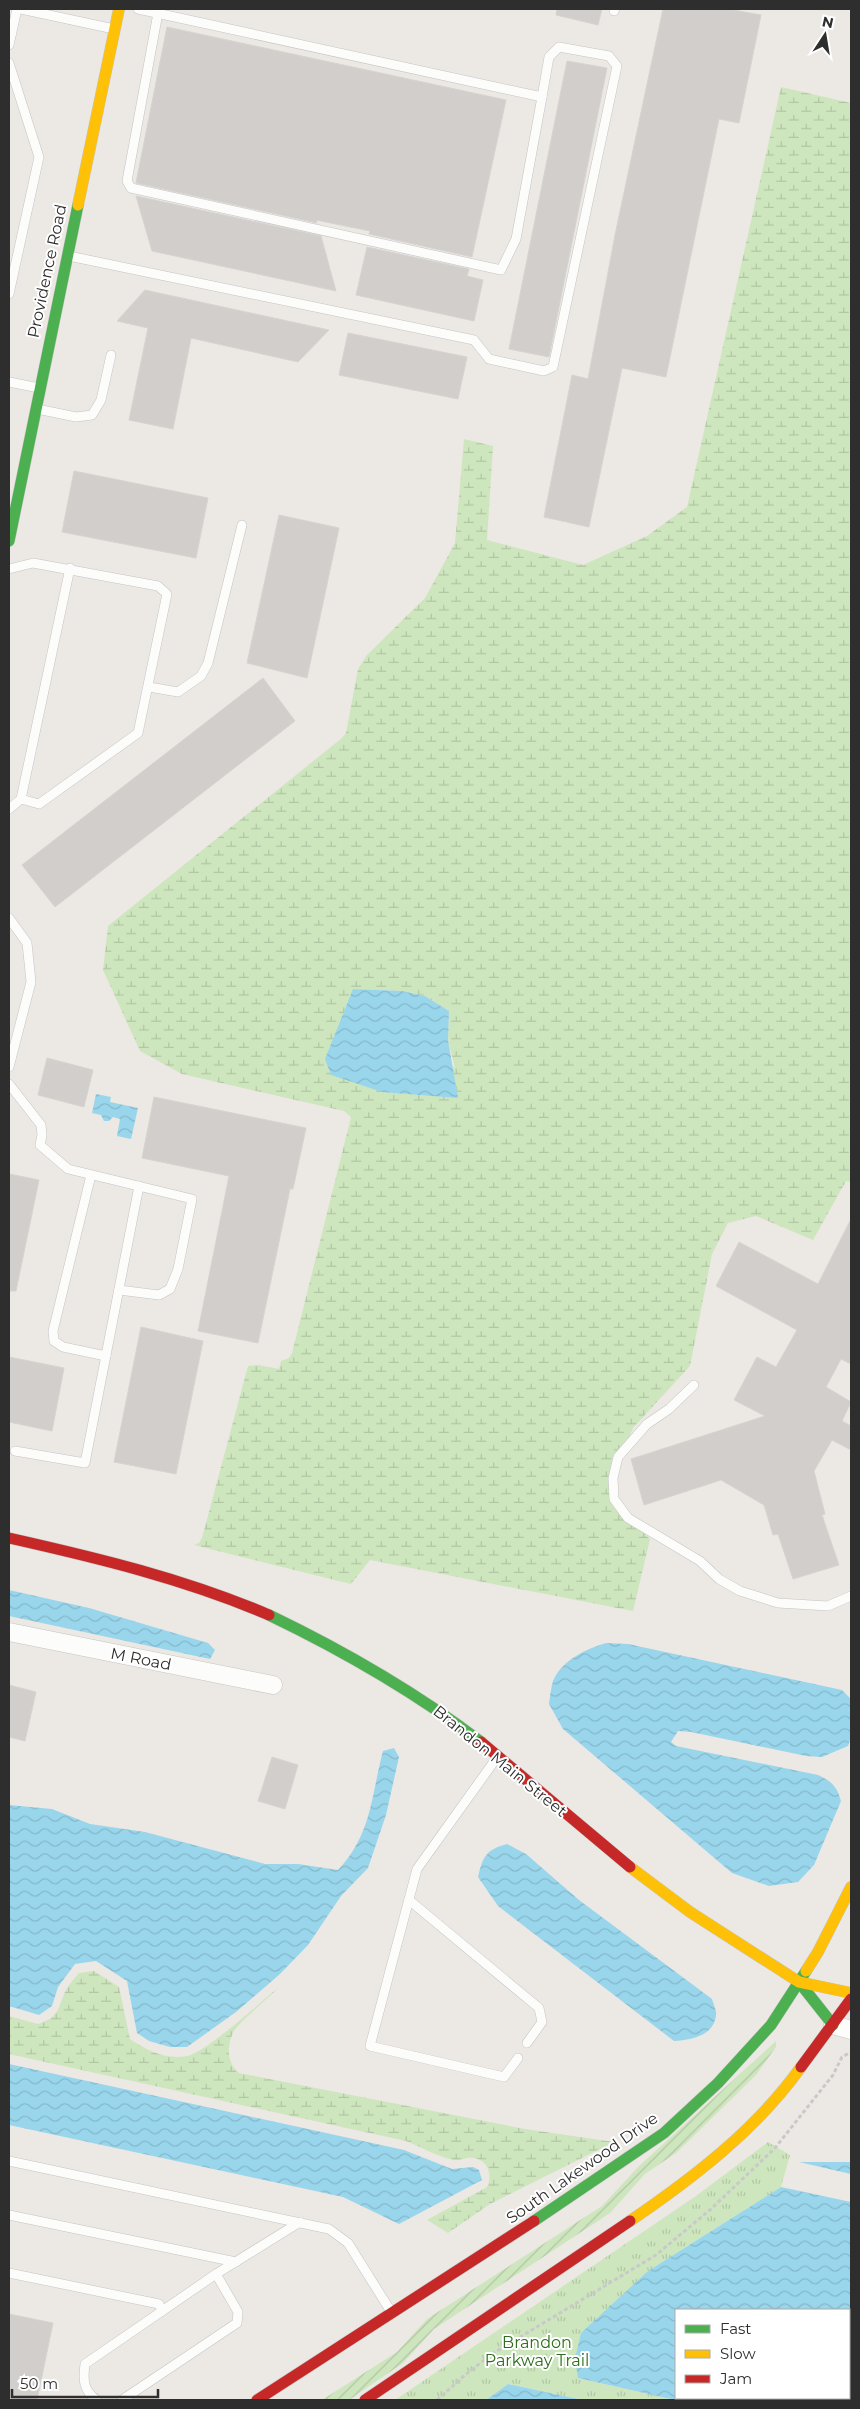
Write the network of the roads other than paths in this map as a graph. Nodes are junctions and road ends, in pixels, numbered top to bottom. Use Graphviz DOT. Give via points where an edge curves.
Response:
graph roads {
  1 [pos="17,9"];
  2 [pos="22,9"];
  3 [pos="119,9"];
  4 [pos="138,9"];
  5 [pos="158,13"];
  6 [pos="114,29"];
  7 [pos="9,45"];
  8 [pos="9,63"];
  9 [pos="542,97"];
  10 [pos="67,256"];
  11 [pos="9,294"];
  12 [pos="111,355"];
  13 [pos="9,382"];
  14 [pos="39,388"];
  15 [pos="35,408"];
  16 [pos="242,525"];
  17 [pos="9,541"];
  18 [pos="70,568"];
  19 [pos="9,570"];
  20 [pos="149,687"];
  21 [pos="21,798"];
  22 [pos="9,809"];
  23 [pos="9,918"];
  24 [pos="9,1067"];
  25 [pos="9,1084"];
  26 [pos="91,1175"];
  27 [pos="139,1186"];
  28 [pos="119,1290"];
  29 [pos="106,1356"];
  30 [pos="694,1386"];
  31 [pos="15,1452"];
  32 [pos="9,1538"];
  33 [pos="851,1596"];
  34 [pos="9,1632"];
  35 [pos="273,1685"];
  36 [pos="498,1756"];
  37 [pos="851,1887"];
  38 [pos="409,1900"];
  39 [pos="799,1982"];
  40 [pos="851,1994"];
  41 [pos="851,1999"];
  42 [pos="833,2025"];
  43 [pos="851,2030"];
  44 [pos="527,2043"];
  45 [pos="518,2058"];
  46 [pos="9,2161"];
  47 [pos="9,2215"];
  48 [pos="300,2222"];
  49 [pos="236,2262"];
  50 [pos="9,2273"];
  51 [pos="216,2274"];
  52 [pos="162,2312"];
  53 [pos="392,2314"];
  54 [pos="97,2400"];
  55 [pos="122,2400"];
  56 [pos="257,2400"];
  57 [pos="366,2400"];
  1 -- 7 [label="lane"];
  2 -- 6 [label="lane"];
  3 -- 6 [label="street, Providence Road"];
  4 -- 5 [label="lane"];
  5 -- 9 [label="lane"];
  5 -- 9 [label="lane" via="127,181 131,188 501,270 516,239"];
  6 -- 10 [label="street, Providence Road"];
  8 -- 11 [label="lane" via="39,157"];
  9 -- 10 [label="lane" via="549,57 560,47 610,56 616,66 552,367 544,371 489,359 474,340"];
  10 -- 14 [label="street, Providence Road"];
  12 -- 15 [label="lane" via="101,400 92,415 76,417"];
  13 -- 14 [label="lane"];
  14 -- 15 [label="street, Providence Road"];
  15 -- 17 [label="street, Providence Road"];
  16 -- 20 [label="lane" via="212,651 204,670 178,692"];
  18 -- 19 [label="lane" via="32,563"];
  18 -- 20 [label="lane" via="158,586 167,594"];
  18 -- 21 [label="lane"];
  20 -- 21 [label="lane" via="138,734 39,804"];
  21 -- 22 [label="lane"];
  23 -- 24 [label="lane" via="27,943 31,982"];
  25 -- 26 [label="lane" via="41,1126 40,1145 68,1169"];
  26 -- 27 [label="lane"];
  26 -- 29 [label="lane" via="53,1331 54,1341 63,1347"];
  27 -- 28 [label="lane"];
  27 -- 28 [label="lane" via="192,1199 178,1269 170,1289 159,1295"];
  28 -- 29 [label="lane"];
  29 -- 31 [label="lane" via="84,1464"];
  30 -- 33 [label="lane" via="647,1424 618,1457 613,1478 614,1499 628,1518 700,1561 719,1580 740,1591 778,1603 828,1606"];
  32 -- 36 [label="street, Brandon Main Street" via="120,1563 195,1586 268,1614 330,1644 388,1678 445,1715"];
  34 -- 35 [label="street, M Road"];
  36 -- 38 [label="lane" via="417,1869"];
  36 -- 39 [label="street, Brandon Main Street" via="647,1881"];
  37 -- 39 [label="street, South Lakewood Drive" via="829,1933"];
  38 -- 44 [label="lane" via="539,2008 542,2022"];
  38 -- 45 [label="lane" via="370,2046 504,2077"];
  39 -- 40 [label="street, Brandon Main Street"];
  39 -- 42 [label="street"];
  39 -- 53 [label="street, South Lakewood Drive" via="760,2038 664,2133"];
  41 -- 42 [label="street"];
  42 -- 43 [label="street"];
  42 -- 57 [label="street" via="774,2102 706,2165 643,2212"];
  46 -- 48 [label="lane"];
  47 -- 49 [label="lane"];
  48 -- 49 [label="lane"];
  48 -- 53 [label="lane" via="329,2229 348,2243"];
  49 -- 51 [label="lane"];
  50 -- 52 [label="lane" via="159,2304"];
  51 -- 52 [label="lane"];
  51 -- 55 [label="lane" via="238,2312 237,2323"];
  52 -- 54 [label="lane" via="85,2364 83,2379 88,2394"];
  53 -- 56 [label="street, South Lakewood Drive"];
}
